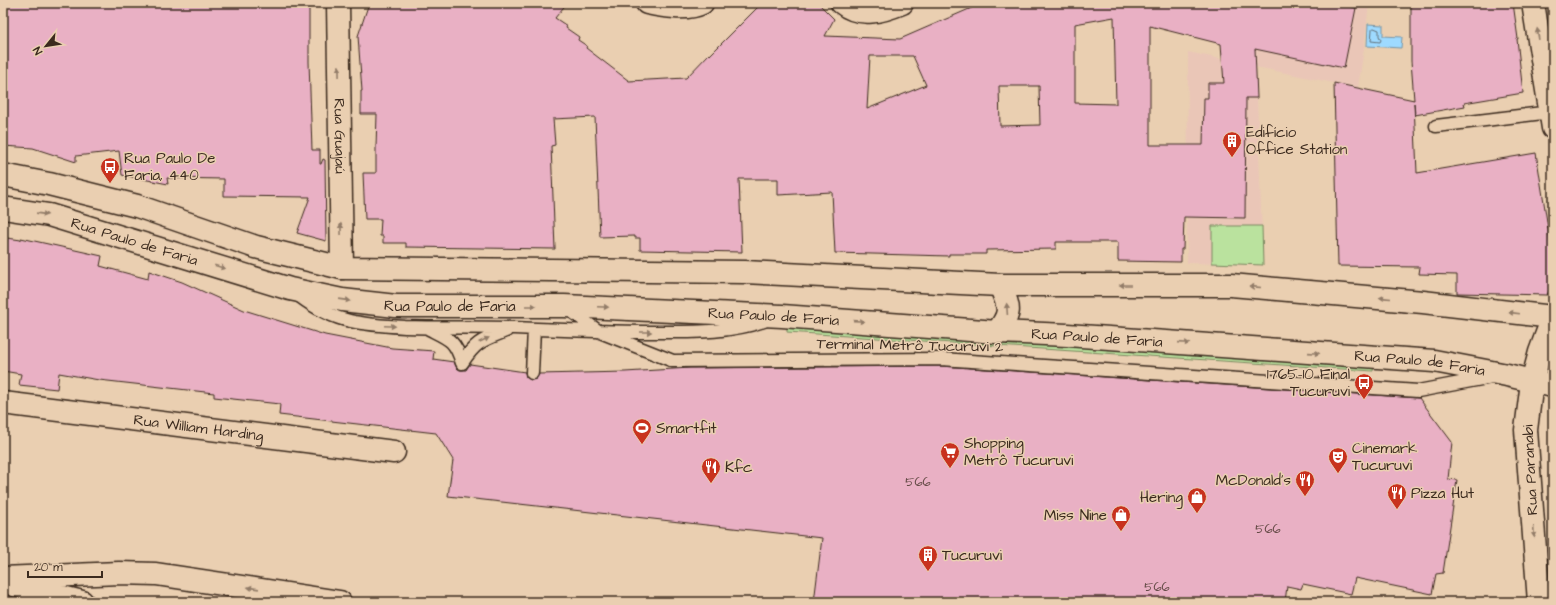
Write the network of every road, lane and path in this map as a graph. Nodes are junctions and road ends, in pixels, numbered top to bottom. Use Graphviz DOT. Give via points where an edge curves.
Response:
graph roads {
  1 [pos="338,3"];
  2 [pos="646,3"];
  3 [pos="702,3"];
  4 [pos="842,3"];
  5 [pos="902,3"];
  6 [pos="1533,3"];
  7 [pos="1552,120"];
  8 [pos="1436,126"];
  9 [pos="3,175"];
  10 [pos="3,208"];
  11 [pos="342,268"];
  12 [pos="1000,285"];
  13 [pos="290,289"];
  14 [pos="564,306"];
  15 [pos="782,316"];
  16 [pos="1553,317"];
  17 [pos="426,328"];
  18 [pos="514,328"];
  19 [pos="534,329"];
  20 [pos="600,332"];
  21 [pos="997,332"];
  22 [pos="532,373"];
  23 [pos="1507,375"];
  24 [pos="1543,384"];
  25 [pos="3,404"];
  26 [pos="394,452"];
  27 [pos="3,578"];
  28 [pos="3,582"];
  29 [pos="282,598"];
  30 [pos="82,602"];
  31 [pos="340,602"];
  32 [pos="1539,602"];
  11 -- 1 [label="street, Rua Guajaú, one-way"];
  2 -- 3 [label="street" via="671,7 697,6"];
  4 -- 5 [label="street" via="848,8 867,12 886,10"];
  7 -- 6 [label="street, one-way"];
  7 -- 8 [label="lane"];
  9 -- 11 [label="street, Rua Paulo de Faria" via="137,206 256,247"];
  10 -- 13 [label="street, Rua Paulo de Faria, one-way" via="49,215"];
  11 -- 12 [label="street, Rua Paulo de Faria" via="745,272"];
  16 -- 12 [label="street, Rua Paulo de Faria, one-way" via="1231,285"];
  21 -- 12 [label="street, one-way" via="1008,315 1008,305"];
  13 -- 14 [label="street, Rua Paulo de Faria, one-way" via="342,300 396,306"];
  13 -- 17 [label="lane, one-way" via="314,307 334,317 376,325"];
  14 -- 15 [label="street, Rua Paulo de Faria, one-way"];
  14 -- 20 [label="lane, Terminal Metrô Tucuruvi 2"];
  20 -- 15 [label="lane, one-way" via="726,330"];
  15 -- 21 [label="street, Rua Paulo de Faria, one-way"];
  16 -- 24 [label="street, Rua Paranabi" via="1540,352"];
  17 -- 18 [label="lane"];
  17 -- 18 [label="lane, one-way" via="444,336 456,346 462,363 475,345"];
  18 -- 19 [label="lane"];
  19 -- 20 [label="lane"];
  19 -- 22 [label="lane"];
  20 -- 23 [label="lane, Terminal Metrô Tucuruvi 2" via="673,361 941,359 1418,391"];
  21 -- 23 [label="street, Rua Paulo de Faria, one-way" via="1434,361"];
  23 -- 24 [label="street, Rua Paulo de Faria"];
  24 -- 32 [label="street, Rua Paranabi, one-way" via="1526,430"];
  25 -- 26 [label="street, Rua William Harding"];
  29 -- 27 [label="street, one-way" via="156,574"];
  28 -- 30 [label="street"];
  29 -- 31 [label="street"];
}
